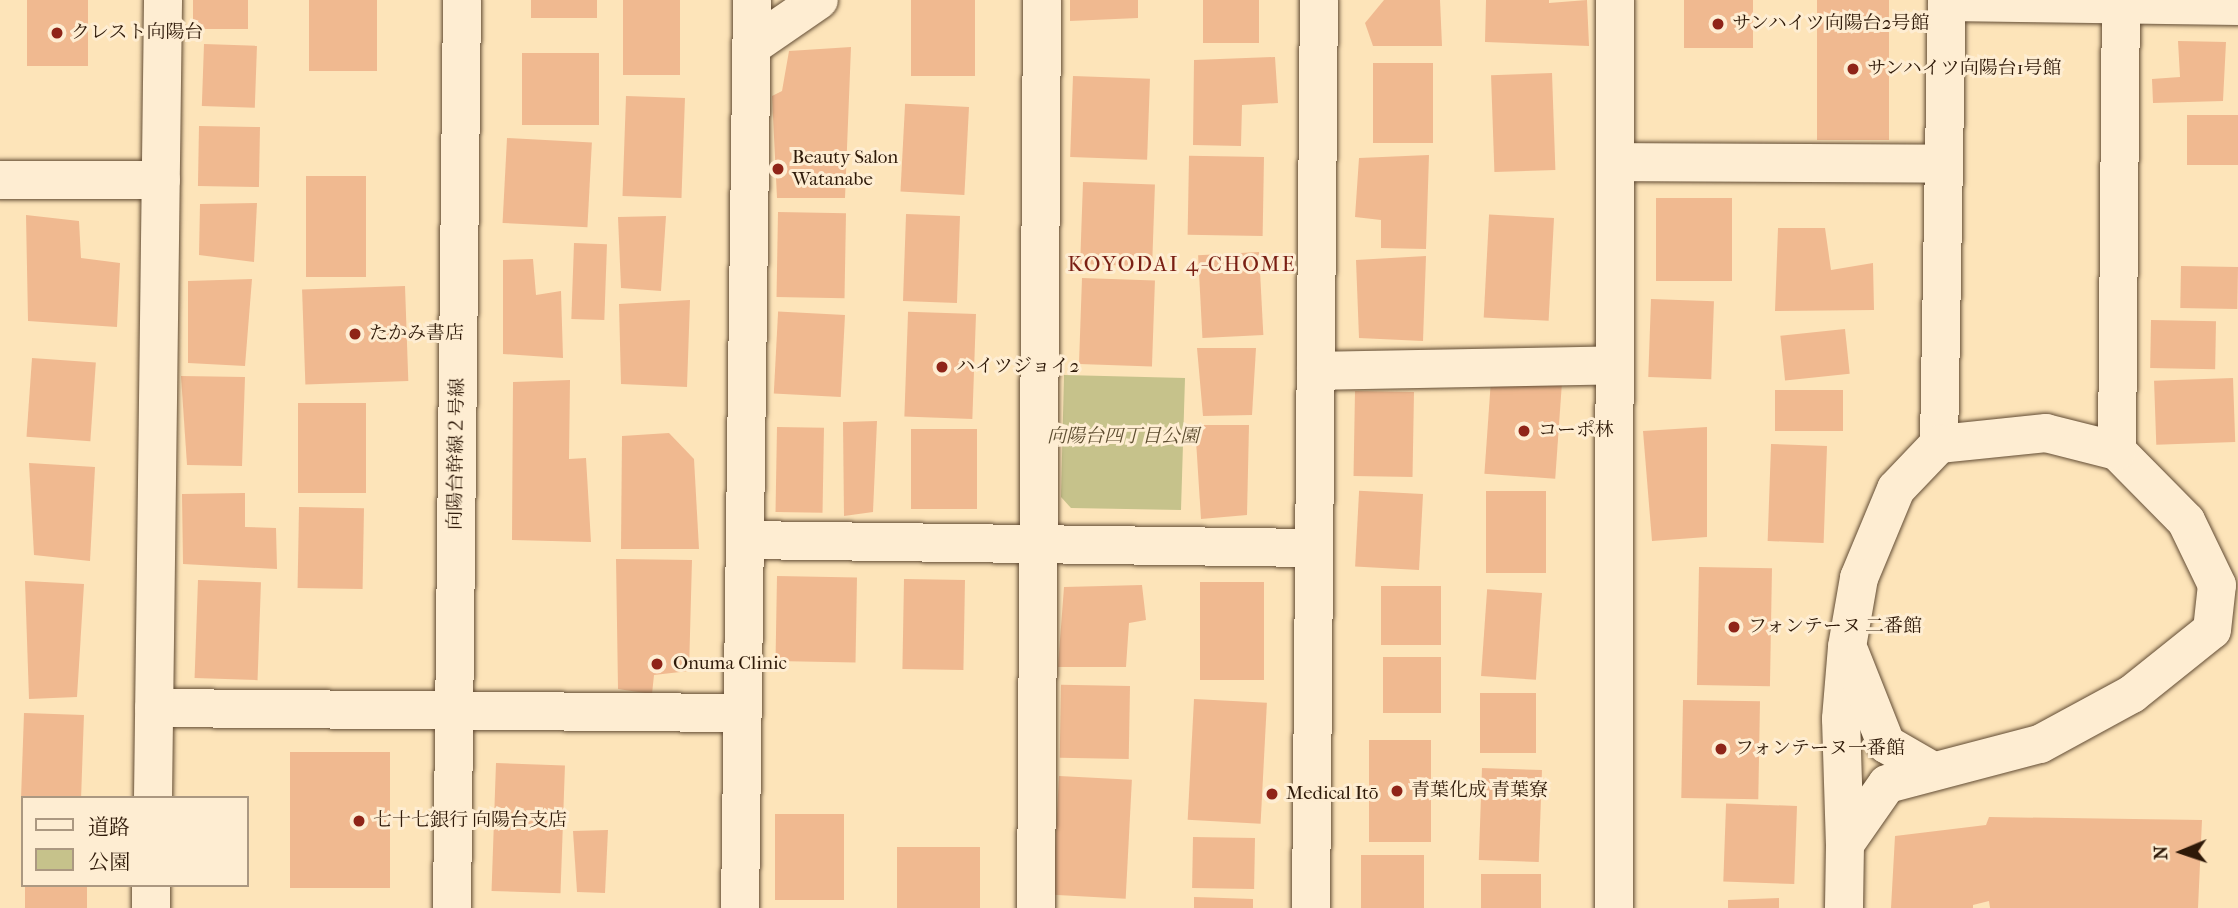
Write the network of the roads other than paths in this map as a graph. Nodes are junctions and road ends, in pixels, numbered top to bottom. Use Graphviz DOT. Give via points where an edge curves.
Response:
graph roads {
  1 [pos="163,0"];
  2 [pos="462,0"];
  3 [pos="752,0"];
  4 [pos="819,0"];
  5 [pos="1042,0"];
  6 [pos="1319,0"];
  7 [pos="1615,0"];
  8 [pos="1947,1"];
  9 [pos="2121,2"];
  10 [pos="2238,6"];
  11 [pos="752,46"];
  12 [pos="1615,162"];
  13 [pos="1944,164"];
  14 [pos="0,180"];
  15 [pos="161,180"];
  16 [pos="1615,365"];
  17 [pos="1316,371"];
  18 [pos="1939,444"];
  19 [pos="2117,451"];
  20 [pos="745,540"];
  21 [pos="1039,544"];
  22 [pos="1314,548"];
  23 [pos="2225,620"];
  24 [pos="1847,647"];
  25 [pos="154,708"];
  26 [pos="454,710"];
  27 [pos="742,713"];
  28 [pos="1933,771"];
  29 [pos="153,796"];
  30 [pos="1845,844"];
  31 [pos="151,887"];
  32 [pos="151,908"];
  33 [pos="452,908"];
  34 [pos="740,908"];
  35 [pos="1036,908"];
  36 [pos="1311,908"];
  37 [pos="1614,908"];
  38 [pos="1844,908"];
  1 -- 15 [label="street"];
  2 -- 26 [label="street, 向陽台幹線２号線"];
  3 -- 11 [label="street"];
  4 -- 11 [label="street"];
  5 -- 21 [label="street"];
  6 -- 17 [label="street"];
  7 -- 12 [label="street"];
  8 -- 9 [label="street"];
  8 -- 13 [label="street"];
  9 -- 10 [label="street"];
  9 -- 19 [label="street"];
  11 -- 20 [label="street"];
  12 -- 13 [label="street"];
  12 -- 16 [label="street"];
  13 -- 18 [label="street"];
  14 -- 15 [label="street"];
  15 -- 25 [label="street"];
  16 -- 17 [label="street"];
  16 -- 37 [label="street"];
  17 -- 22 [label="street"];
  18 -- 19 [label="street" via="2046,433"];
  18 -- 24 [label="street" via="1896,489 1859,578"];
  19 -- 23 [label="street" via="2186,521 2217,585"];
  20 -- 21 [label="street"];
  20 -- 27 [label="street"];
  21 -- 22 [label="street"];
  21 -- 35 [label="street"];
  22 -- 36 [label="street"];
  23 -- 28 [label="street" via="2132,694 2040,744"];
  24 -- 28 [label="street" via="1886,744"];
  24 -- 30 [label="street" via="1841,719"];
  25 -- 26 [label="street"];
  25 -- 29 [label="street"];
  26 -- 27 [label="street"];
  26 -- 33 [label="street, 向陽台幹線２号線"];
  27 -- 34 [label="street"];
  28 -- 30 [label="street" via="1887,784"];
  30 -- 38 [label="street"];
  31 -- 32 [label="street"];
}
